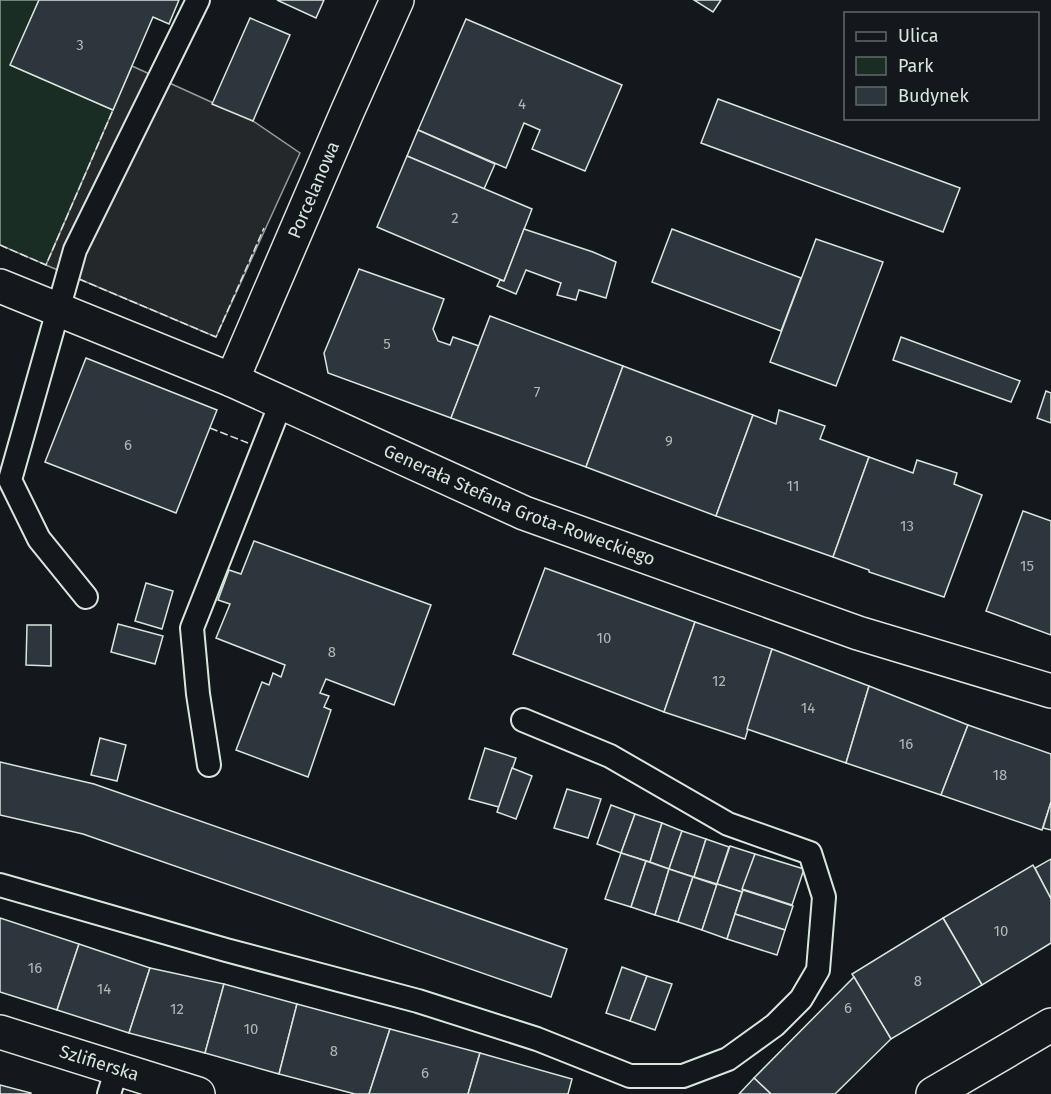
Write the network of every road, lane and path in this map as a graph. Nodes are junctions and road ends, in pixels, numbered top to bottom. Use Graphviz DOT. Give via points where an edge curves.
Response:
graph roads {
  1 [pos="198,0"];
  2 [pos="397,0"];
  3 [pos="0,286"];
  4 [pos="58,309"];
  5 [pos="232,380"];
  6 [pos="281,403"];
  7 [pos="5,479"];
  8 [pos="86,597"];
  9 [pos="1051,691"];
  10 [pos="523,720"];
  11 [pos="209,765"];
  12 [pos="0,885"];
  13 [pos="1051,1025"];
  14 [pos="0,1032"];
  15 [pos="113,1081"];
  16 [pos="198,1094"];
  17 [pos="933,1094"];
  1 -- 4 [label="lane" via="75,250"];
  2 -- 5 [label="street, Porcelanowa"];
  3 -- 4 [label="street, Generała Stefana Grota-Roweckiego"];
  4 -- 5 [label="street, Generała Stefana Grota-Roweckiego"];
  4 -- 7 [label="lane"];
  5 -- 6 [label="street, Generała Stefana Grota-Roweckiego"];
  6 -- 9 [label="street, Generała Stefana Grota-Roweckiego" via="524,513 858,633"];
  6 -- 11 [label="lane" via="192,628"];
  7 -- 8 [label="lane" via="39,539"];
  10 -- 12 [label="lane" via="610,756 728,824 810,853 824,897 818,970 801,999 775,1025 729,1059 683,1076 630,1076 537,1039 418,1001"];
  13 -- 17 [label="street"];
  14 -- 15 [label="street, Szlifierska"];
  15 -- 16 [label="street, Szlifierska"];
}
